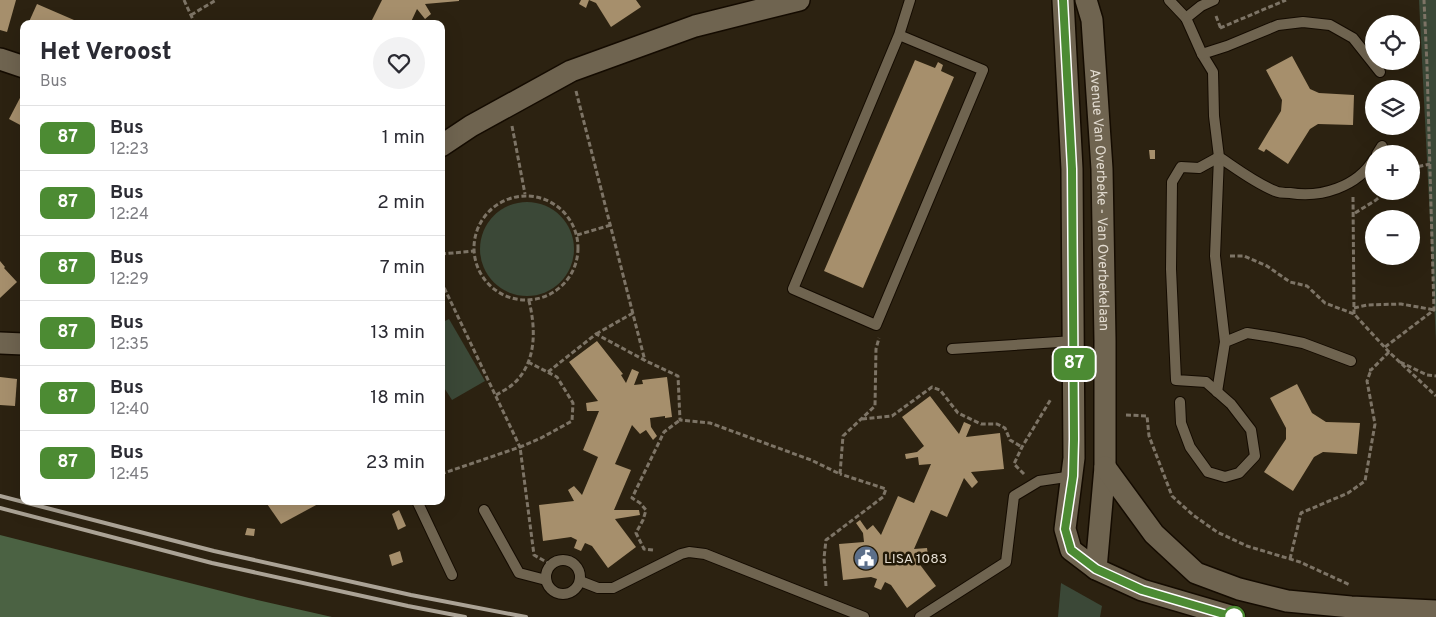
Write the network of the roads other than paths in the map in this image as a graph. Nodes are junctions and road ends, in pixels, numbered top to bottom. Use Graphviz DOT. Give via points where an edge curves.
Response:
graph roads {
  1 [pos="799,0"];
  2 [pos="910,0"];
  3 [pos="1063,0"];
  4 [pos="1086,0"];
  5 [pos="1169,0"];
  6 [pos="1212,1"];
  7 [pos="1186,18"];
  8 [pos="899,34"];
  9 [pos="1202,54"];
  10 [pos="1380,72"];
  11 [pos="445,143"];
  12 [pos="1219,157"];
  13 [pos="1365,170"];
  14 [pos="1105,340"];
  15 [pos="1074,341"];
  16 [pos="1225,342"];
  17 [pos="0,343"];
  18 [pos="20,344"];
  19 [pos="952,349"];
  20 [pos="1351,361"];
  21 [pos="1217,392"];
  22 [pos="1180,402"];
  23 [pos="1105,468"];
  24 [pos="1073,476"];
  25 [pos="419,505"];
  26 [pos="484,510"];
  27 [pos="1096,569"];
  28 [pos="452,575"];
  29 [pos="546,580"];
  30 [pos="580,581"];
  31 [pos="1436,611"];
  32 [pos="864,617"];
  33 [pos="920,617"];
  34 [pos="1234,617"];
  1 -- 11 [label="street" via="695,26 572,71"];
  2 -- 8 [label="lane"];
  3 -- 15 [label="street, Avenue Van Overbeke - Van Overbekelaan" via="1072,169"];
  4 -- 14 [label="street, Avenue Van Overbeke - Van Overbekelaan" via="1092,20 1102,169"];
  5 -- 7 [label="lane"];
  6 -- 7 [label="lane"];
  7 -- 9 [label="lane"];
  8 -- 8 [label="lane" via="793,289 876,325 983,70"];
  9 -- 10 [label="lane" via="1278,25 1303,22 1330,25 1352,38"];
  9 -- 12 [label="lane" via="1214,72 1214,116"];
  12 -- 13 [label="lane" via="1276,192 1302,195 1331,191 1352,182"];
  12 -- 16 [label="lane" via="1215,256"];
  12 -- 21 [label="lane" via="1199,168 1181,167 1172,182 1171,269 1176,380 1206,382"];
  14 -- 15 [label="street"];
  14 -- 23 [label="street, Avenue Van Overbeke - Van Overbekelaan"];
  15 -- 19 [label="lane"];
  15 -- 24 [label="street, Avenue Van Overbeke - Van Overbekelaan"];
  16 -- 20 [label="lane" via="1246,333 1273,337 1303,343"];
  16 -- 21 [label="lane"];
  17 -- 18 [label="street"];
  21 -- 22 [label="lane" via="1251,430 1255,456 1239,472 1225,477 1208,472 1190,447 1181,423"];
  23 -- 24 [label="street"];
  23 -- 27 [label="street, Avenue Van Overbeke - Van Overbekelaan"];
  23 -- 31 [label="street" via="1154,534 1196,573 1239,590 1291,602"];
  24 -- 27 [label="street, Avenue Van Overbeke - Van Overbekelaan" via="1065,529 1071,550"];
  24 -- 33 [label="lane" via="1039,481 1014,496 1006,562"];
  25 -- 28 [label="lane"];
  26 -- 29 [label="lane" via="518,573"];
  27 -- 34 [label="street" via="1142,590"];
  29 -- 30 [label="lane" via="553,590 563,594 574,590"];
  29 -- 30 [label="lane" via="551,565 561,560 572,562 579,570"];
  30 -- 32 [label="lane" via="598,588 613,588 681,554 705,554"];
}
